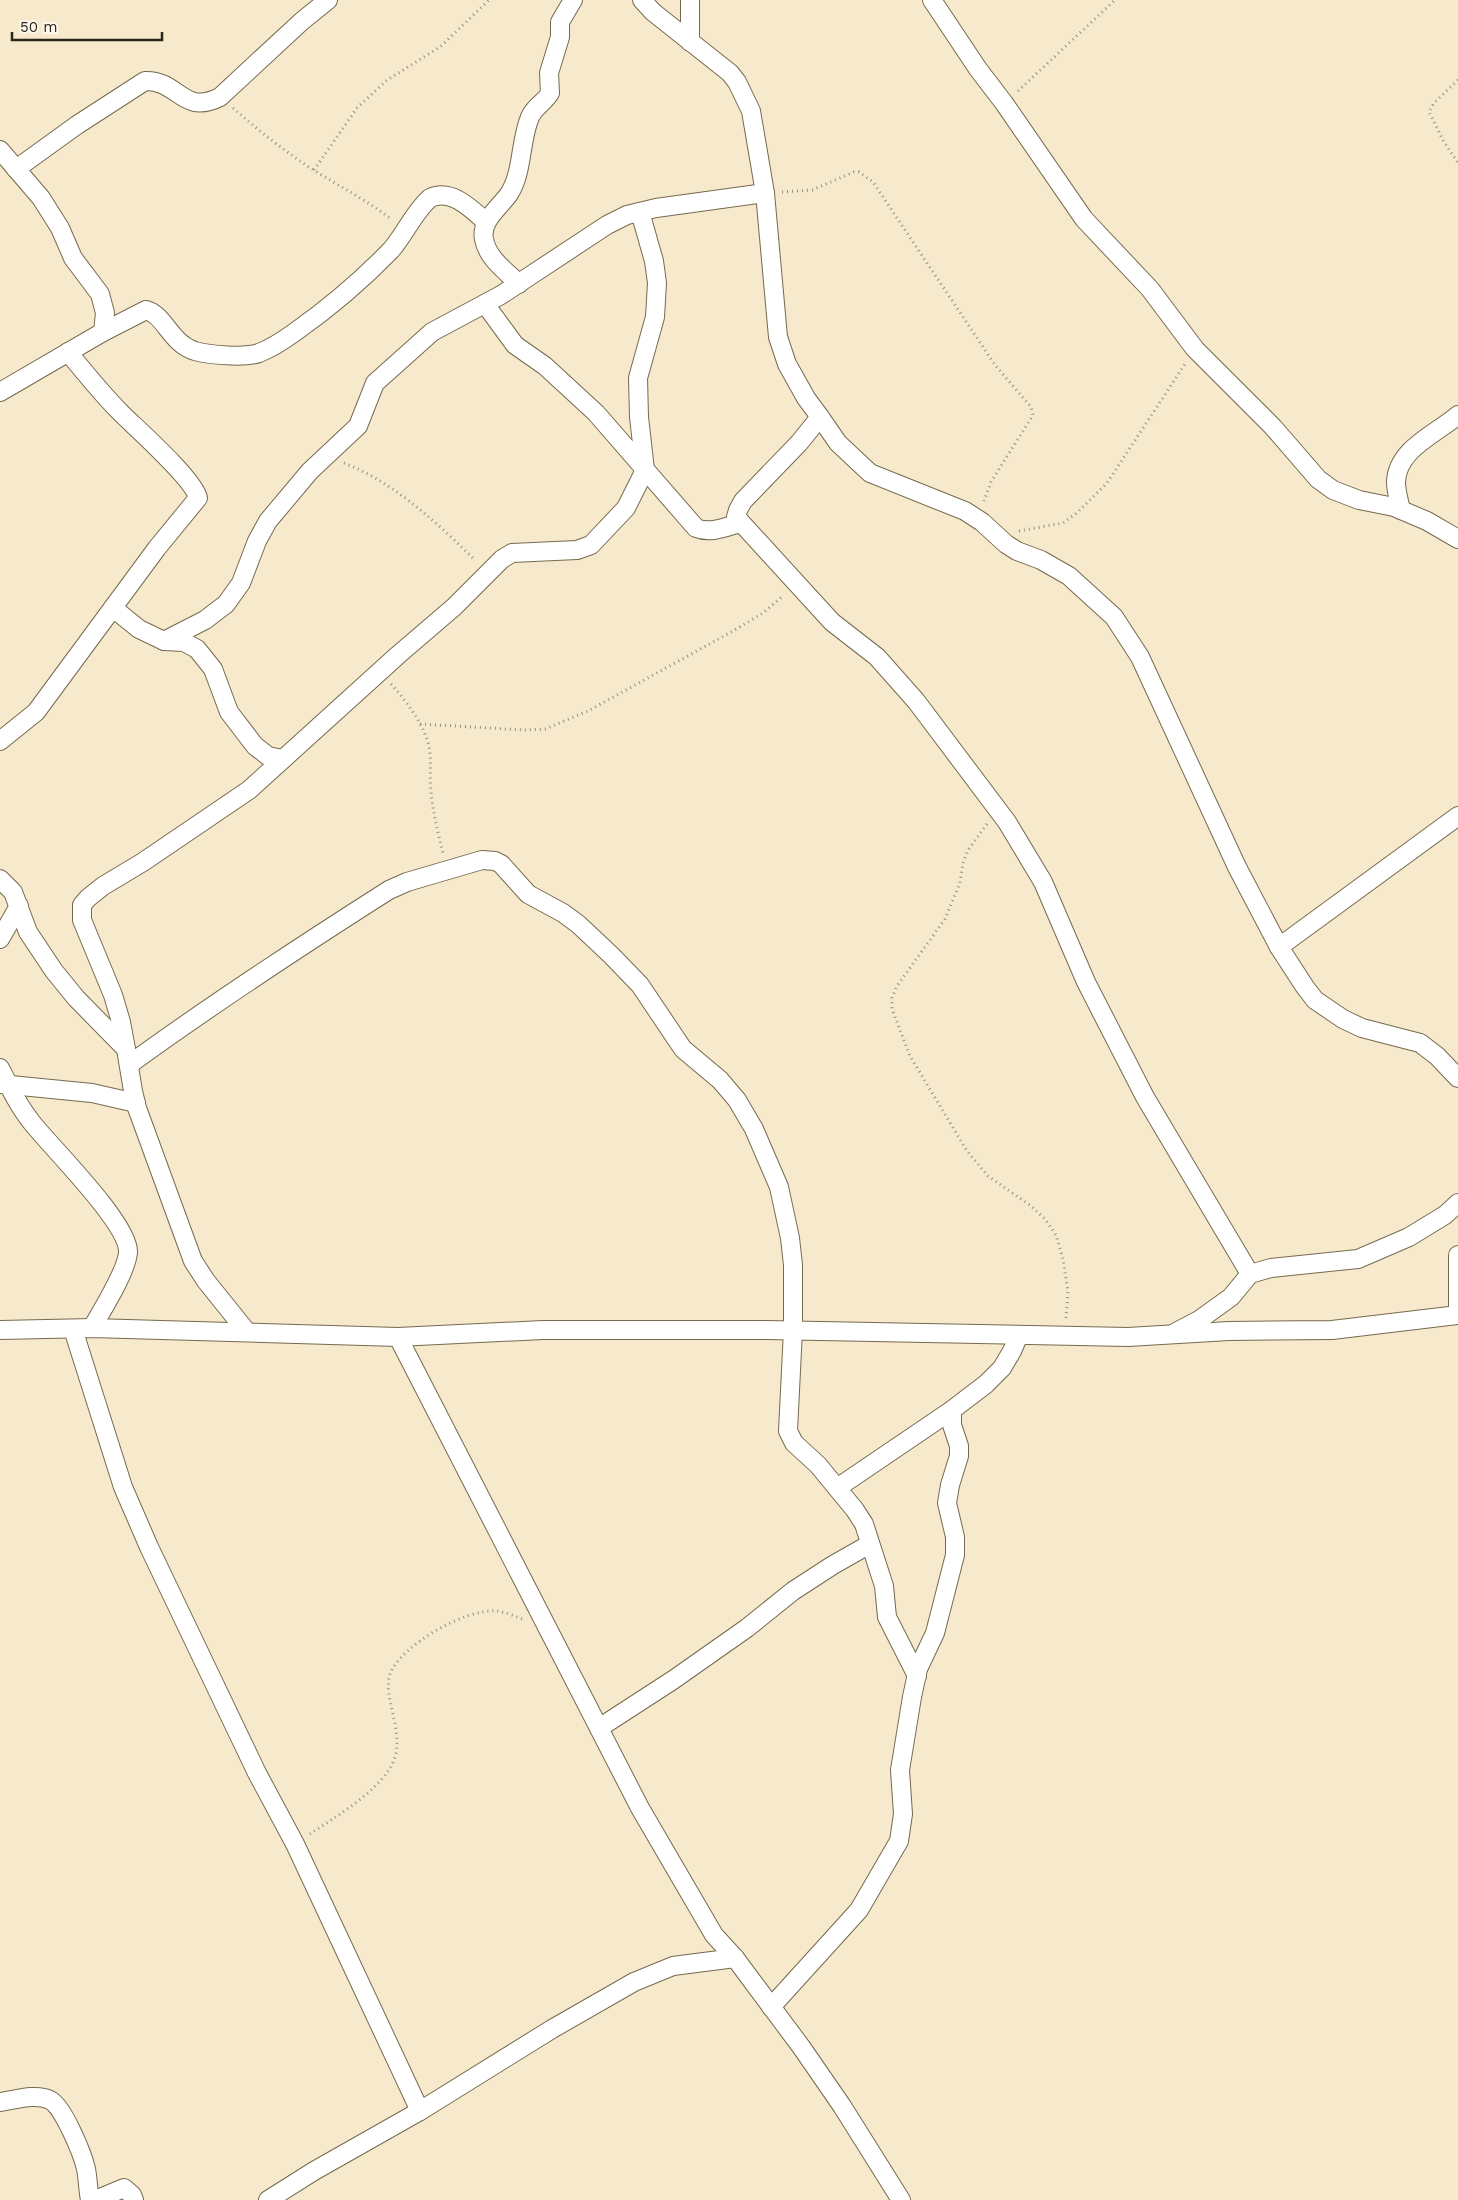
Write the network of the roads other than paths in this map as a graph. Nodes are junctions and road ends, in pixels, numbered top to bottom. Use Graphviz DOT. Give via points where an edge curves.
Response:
graph roads {
  1 [pos="328,0"];
  2 [pos="574,0"];
  3 [pos="642,0"];
  4 [pos="690,0"];
  5 [pos="932,0"];
  6 [pos="690,42"];
  7 [pos="0,150"];
  8 [pos="16,170"];
  9 [pos="765,193"];
  10 [pos="640,212"];
  11 [pos="486,222"];
  12 [pos="519,284"];
  13 [pos="485,304"];
  14 [pos="103,332"];
  15 [pos="68,352"];
  16 [pos="0,392"];
  17 [pos="1458,415"];
  18 [pos="820,417"];
  19 [pos="645,470"];
  20 [pos="1400,510"];
  21 [pos="740,523"];
  22 [pos="1458,539"];
  23 [pos="113,608"];
  24 [pos="164,641"];
  25 [pos="0,740"];
  26 [pos="283,759"];
  27 [pos="1458,816"];
  28 [pos="0,879"];
  29 [pos="19,906"];
  30 [pos="0,940"];
  31 [pos="1280,947"];
  32 [pos="128,1056"];
  33 [pos="0,1068"];
  34 [pos="1458,1078"];
  35 [pos="4,1085"];
  36 [pos="136,1103"];
  37 [pos="1458,1204"];
  38 [pos="1458,1255"];
  39 [pos="1250,1274"];
  40 [pos="1458,1315"];
  41 [pos="92,1328"];
  42 [pos="73,1329"];
  43 [pos="0,1330"];
  44 [pos="793,1330"];
  45 [pos="247,1332"];
  46 [pos="1019,1335"];
  47 [pos="1170,1335"];
  48 [pos="398,1338"];
  49 [pos="952,1410"];
  50 [pos="837,1488"];
  51 [pos="870,1544"];
  52 [pos="917,1676"];
  53 [pos="599,1728"];
  54 [pos="734,1958"];
  55 [pos="771,2007"];
  56 [pos="0,2102"];
  57 [pos="420,2111"];
  58 [pos="90,2200"];
  59 [pos="95,2200"];
  60 [pos="134,2200"];
  61 [pos="268,2200"];
  62 [pos="900,2200"];
  1 -- 8 [label="street" via="220,97 209,103 191,102 164,85 145,81"];
  2 -- 11 [label="street" via="560,22 560,37 549,73 550,94 531,114 517,176 510,192"];
  3 -- 6 [label="street"];
  4 -- 6 [label="street"];
  5 -- 20 [label="street" via="1084,219 1150,289 1195,349 1273,427 1318,480 1333,490 1360,500"];
  6 -- 9 [label="street" via="730,73 743,92 752,111"];
  7 -- 8 [label="street"];
  8 -- 14 [label="street" via="40,198 60,228 73,258 100,294 105,313"];
  9 -- 10 [label="street"];
  9 -- 18 [label="street" via="778,337 787,364"];
  10 -- 12 [label="street" via="607,225"];
  10 -- 19 [label="street" via="657,283 654,317 638,378"];
  11 -- 12 [label="street" via="483,237 486,249"];
  11 -- 14 [label="street" via="458,200 439,196 430,198 391,249 327,310 259,353 220,354 183,347 154,314 146,310"];
  12 -- 13 [label="street"];
  13 -- 19 [label="street" via="515,345 565,383 596,412"];
  13 -- 24 [label="street" via="432,332 381,377 370,392 358,426 310,471 268,520 242,583 226,604 205,620"];
  14 -- 15 [label="street"];
  15 -- 16 [label="street"];
  15 -- 23 [label="street" via="197,494 196,502"];
  17 -- 20 [label="street" via="1416,446 1403,460 1396,483"];
  18 -- 21 [label="street" via="743,502 736,517"];
  18 -- 31 [label="street" via="838,443 870,473 965,511 1017,551 1069,576 1114,617 1140,657 1237,867"];
  19 -- 21 [label="street" via="696,528 716,530"];
  19 -- 26 [label="street" via="626,508 591,545 577,550 512,553 502,559 454,608"];
  20 -- 22 [label="street"];
  21 -- 39 [label="street" via="832,622 877,656 916,700 997,809 1043,882 1086,982 1145,1097"];
  23 -- 24 [label="street" via="139,629"];
  23 -- 25 [label="street" via="36,712"];
  24 -- 26 [label="street" via="184,642 197,648 213,669 230,712 255,746 268,756"];
  26 -- 32 [label="street" via="249,790 103,886 82,905 82,920 113,995"];
  27 -- 31 [label="street"];
  28 -- 29 [label="street" via="13,892"];
  29 -- 30 [label="street"];
  29 -- 32 [label="street" via="28,932 54,971"];
  31 -- 34 [label="street" via="1315,1000 1362,1028 1420,1043"];
  32 -- 36 [label="street"];
  32 -- 44 [label="street" via="199,1014 389,890 482,860 495,861 535,899 578,924 640,985 683,1049 720,1080 737,1100 754,1129 784,1203 793,1265"];
  33 -- 35 [label="street"];
  35 -- 36 [label="street" via="92,1093"];
  35 -- 41 [label="street" via="106,1209 127,1242 126,1263"];
  36 -- 45 [label="street" via="193,1261"];
  37 -- 39 [label="street" via="1409,1237 1358,1258 1271,1268"];
  38 -- 40 [label="street"];
  39 -- 47 [label="street" via="1231,1297 1199,1320"];
  40 -- 47 [label="street" via="1332,1330"];
  41 -- 42 [label="street"];
  41 -- 45 [label="street"];
  42 -- 43 [label="street"];
  42 -- 57 [label="street" via="124,1487 149,1547 257,1773 295,1844"];
  44 -- 46 [label="street"];
  44 -- 48 [label="street" via="543,1330"];
  44 -- 50 [label="street" via="788,1431 794,1443"];
  45 -- 48 [label="street"];
  46 -- 47 [label="street"];
  46 -- 49 [label="street" via="1002,1368"];
  48 -- 53 [label="street"];
  49 -- 50 [label="street"];
  49 -- 52 [label="street" via="959,1456 947,1503 956,1537 955,1555 935,1633"];
  50 -- 51 [label="street" via="864,1524"];
  51 -- 52 [label="street" via="884,1586 887,1617"];
  51 -- 53 [label="street" via="801,1586 674,1680"];
  52 -- 55 [label="street" via="900,1770 903,1814 898,1841 859,1910"];
  53 -- 54 [label="street" via="640,1808 714,1935"];
  54 -- 55 [label="street"];
  54 -- 57 [label="street" via="673,1966 634,1982"];
  55 -- 62 [label="street" via="842,2106"];
  56 -- 58 [label="street" via="45,2098 56,2104 86,2168"];
  57 -- 61 [label="street"];
  59 -- 60 [label="street" via="124,2188"];
}
